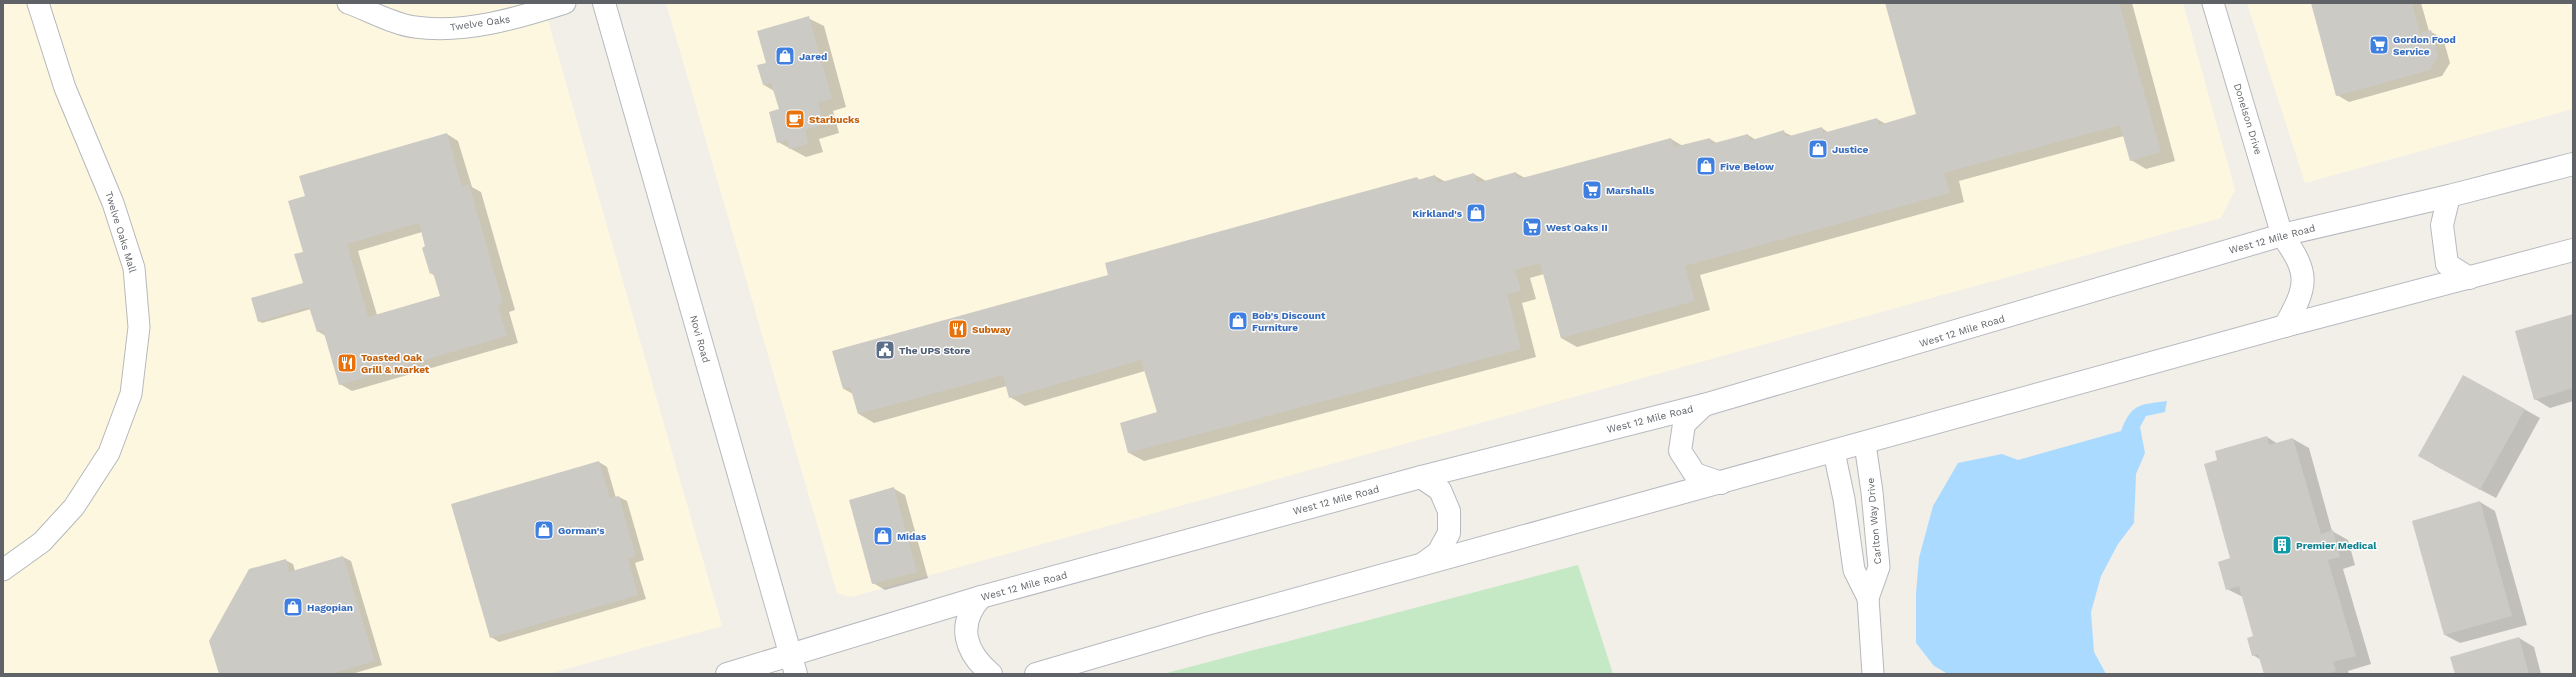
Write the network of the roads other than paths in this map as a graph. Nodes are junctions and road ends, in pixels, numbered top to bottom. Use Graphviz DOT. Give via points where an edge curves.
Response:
graph roads {
  1 [pos="348,3"];
  2 [pos="565,3"];
  3 [pos="604,3"];
  4 [pos="2213,3"];
  5 [pos="39,5"];
  6 [pos="2573,164"];
  7 [pos="2449,196"];
  8 [pos="2282,234"];
  9 [pos="2573,250"];
  10 [pos="2469,278"];
  11 [pos="2285,326"];
  12 [pos="1704,405"];
  13 [pos="1865,444"];
  14 [pos="1834,452"];
  15 [pos="1421,477"];
  16 [pos="1722,483"];
  17 [pos="1419,566"];
  18 [pos="3,570"];
  19 [pos="981,598"];
  20 [pos="1868,598"];
  21 [pos="794,665"];
  22 [pos="727,674"];
  23 [pos="991,674"];
  24 [pos="1036,674"];
  25 [pos="1873,674"];
  1 -- 2 [label="street, Twelve Oaks" via="414,27 455,28 524,17"];
  3 -- 21 [label="main road, Novi Road"];
  4 -- 8 [label="street, Donelson Drive"];
  5 -- 18 [label="street, Twelve Oaks Mall" via="65,88 113,203 134,268 139,327 131,394 109,453 74,507 42,542"];
  6 -- 7 [label="main road, West 12 Mile Road"];
  7 -- 8 [label="main road, West 12 Mile Road"];
  7 -- 10 [label="main road" via="2442,225 2448,264"];
  8 -- 11 [label="main road" via="2298,258 2303,280 2298,302"];
  8 -- 12 [label="main road, West 12 Mile Road"];
  9 -- 10 [label="main road"];
  10 -- 11 [label="main road"];
  11 -- 13 [label="main road"];
  12 -- 15 [label="main road, West 12 Mile Road"];
  12 -- 16 [label="main road" via="1684,424 1680,451 1695,474"];
  13 -- 14 [label="main road"];
  13 -- 20 [label="street, Carlton Way Drive" via="1879,567"];
  14 -- 16 [label="main road"];
  14 -- 20 [label="street, Carlton Way Drive" via="1844,499 1854,570"];
  15 -- 17 [label="main road" via="1440,490 1449,511 1449,533 1438,553"];
  15 -- 19 [label="main road, West 12 Mile Road"];
  16 -- 17 [label="main road"];
  17 -- 24 [label="main road"];
  19 -- 21 [label="main road, West 12 Mile Road"];
  19 -- 23 [label="main road" via="970,609 967,634 969,646 978,663"];
  20 -- 25 [label="street, Carlton Way Drive"];
  21 -- 22 [label="main road, West 12 Mile Road"];
}
